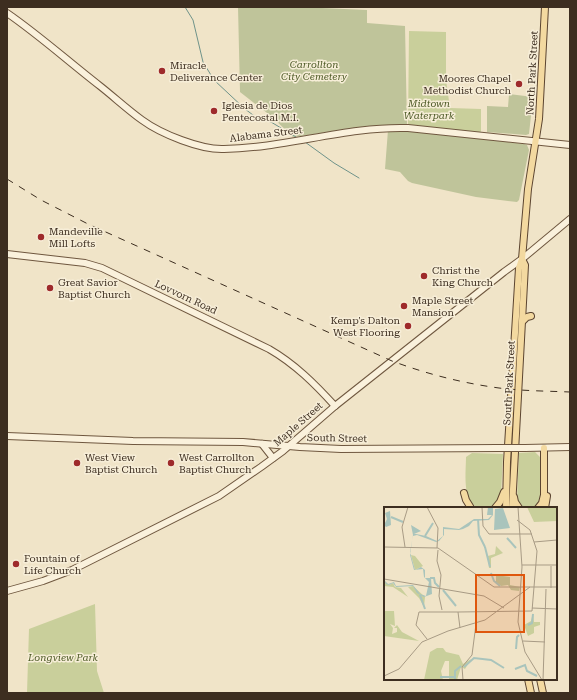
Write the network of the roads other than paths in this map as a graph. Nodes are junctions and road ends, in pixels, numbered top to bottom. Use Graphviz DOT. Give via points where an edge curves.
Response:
graph roads {
  1 [pos="545,7"];
  2 [pos="7,13"];
  3 [pos="537,141"];
  4 [pos="570,144"];
  5 [pos="570,219"];
  6 [pos="7,254"];
  7 [pos="522,259"];
  8 [pos="531,316"];
  9 [pos="523,321"];
  10 [pos="334,406"];
  11 [pos="302,434"];
  12 [pos="7,436"];
  13 [pos="262,444"];
  14 [pos="288,446"];
  15 [pos="570,447"];
  16 [pos="309,448"];
  17 [pos="546,448"];
  18 [pos="274,458"];
  19 [pos="507,483"];
  20 [pos="512,488"];
  21 [pos="464,493"];
  22 [pos="470,507"];
  23 [pos="496,507"];
  24 [pos="506,507"];
  25 [pos="512,507"];
  26 [pos="518,507"];
  27 [pos="539,507"];
  28 [pos="546,507"];
  29 [pos="7,591"];
  30 [pos="528,680"];
  31 [pos="540,680"];
  32 [pos="531,693"];
  33 [pos="543,693"];
  1 -- 3 [label="main road, North Park Street"];
  2 -- 3 [label="main road, Alabama Street" via="142,120 208,148 259,146 367,129 390,128"];
  3 -- 4 [label="main road, Alabama Street"];
  3 -- 7 [label="main road, South Park Street" via="528,189"];
  5 -- 7 [label="main road, Maple Street"];
  6 -- 10 [label="main road, Lovvorn Road" via="85,262 102,268 269,348 306,376"];
  7 -- 9 [label="main road, South Park Street" via="525,265"];
  7 -- 10 [label="main road, Maple Street"];
  7 -- 19 [label="main road, South Park Street" via="518,281"];
  8 -- 9 [label="main road"];
  9 -- 20 [label="main road, South Park Street"];
  10 -- 11 [label="main road, Maple Street"];
  11 -- 14 [label="main road, Maple Street"];
  11 -- 16 [label="main road" via="303,442"];
  12 -- 13 [label="main road, South Street"];
  13 -- 14 [label="main road, South Street"];
  13 -- 18 [label="main road"];
  14 -- 16 [label="main road, South Street"];
  14 -- 18 [label="main road, Maple Street"];
  15 -- 17 [label="main road, South Street"];
  16 -- 17 [label="main road, South Street, bridge"];
  17 -- 27 [label="main road" via="544,495"];
  17 -- 28 [label="main road"];
  18 -- 29 [label="main road, Maple Street" via="219,496 104,555 56,576"];
  19 -- 23 [label="main road" via="502,500"];
  19 -- 24 [label="main road, South Park Street"];
  20 -- 25 [label="main road, South Park Street"];
  20 -- 26 [label="main road"];
  21 -- 22 [label="main road"];
  30 -- 32 [label="main road"];
  31 -- 33 [label="main road"];
}
